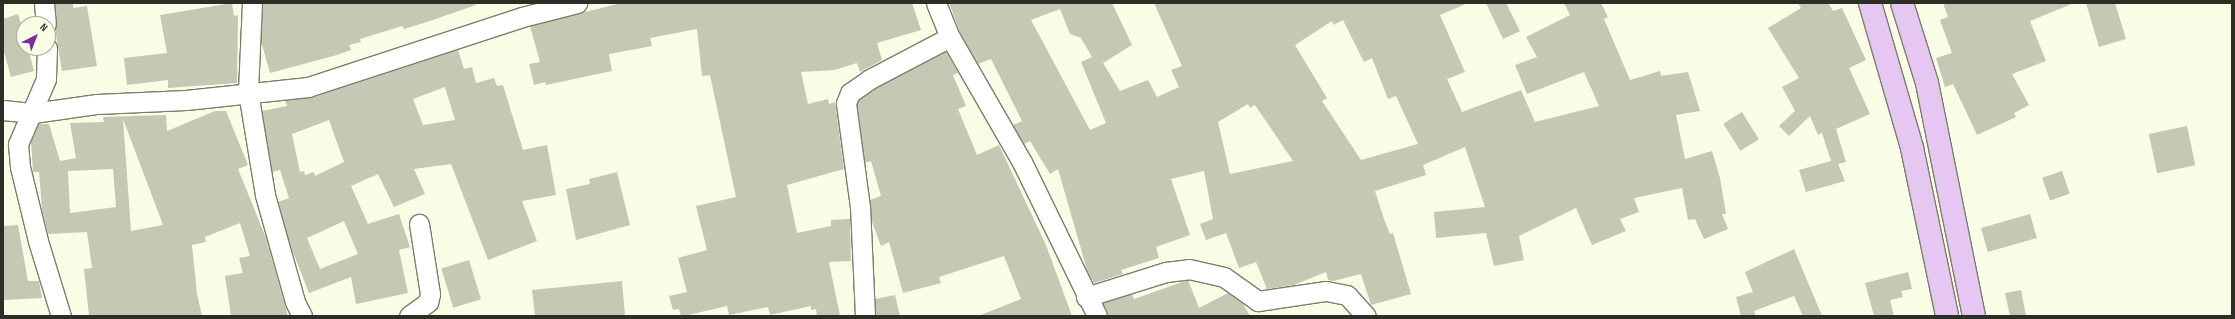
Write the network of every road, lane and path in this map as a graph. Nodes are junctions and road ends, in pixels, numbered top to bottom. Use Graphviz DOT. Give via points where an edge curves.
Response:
graph roads {
  1 [pos="44,3"];
  2 [pos="252,3"];
  3 [pos="577,3"];
  4 [pos="936,3"];
  5 [pos="1870,3"];
  6 [pos="1902,3"];
  7 [pos="45,16"];
  8 [pos="950,38"];
  9 [pos="47,56"];
  10 [pos="248,92"];
  11 [pos="3,110"];
  12 [pos="33,113"];
  13 [pos="419,224"];
  14 [pos="1086,296"];
  15 [pos="61,316"];
  16 [pos="302,316"];
  17 [pos="408,316"];
  18 [pos="865,316"];
  19 [pos="1097,316"];
  20 [pos="1366,316"];
  21 [pos="1947,316"];
  22 [pos="1974,316"];
  1 -- 7 [label="street"];
  2 -- 10 [label="street"];
  3 -- 10 [label="street" via="522,17 308,87"];
  4 -- 8 [label="street"];
  5 -- 21 [label="main road" via="1912,148"];
  6 -- 22 [label="main road" via="1927,83"];
  8 -- 14 [label="street" via="1022,162"];
  8 -- 18 [label="street" via="870,79 850,93 846,103 860,207"];
  9 -- 12 [label="street" via="46,78"];
  10 -- 12 [label="street" via="186,100 97,104"];
  10 -- 16 [label="street" via="265,195 293,295"];
  11 -- 12 [label="street"];
  12 -- 15 [label="street" via="18,144 20,167 38,241"];
  13 -- 17 [label="street" via="430,294 428,302"];
  14 -- 19 [label="street"];
  14 -- 20 [label="street" via="1166,272 1189,269 1224,277 1258,301 1326,291 1347,295"];
}
